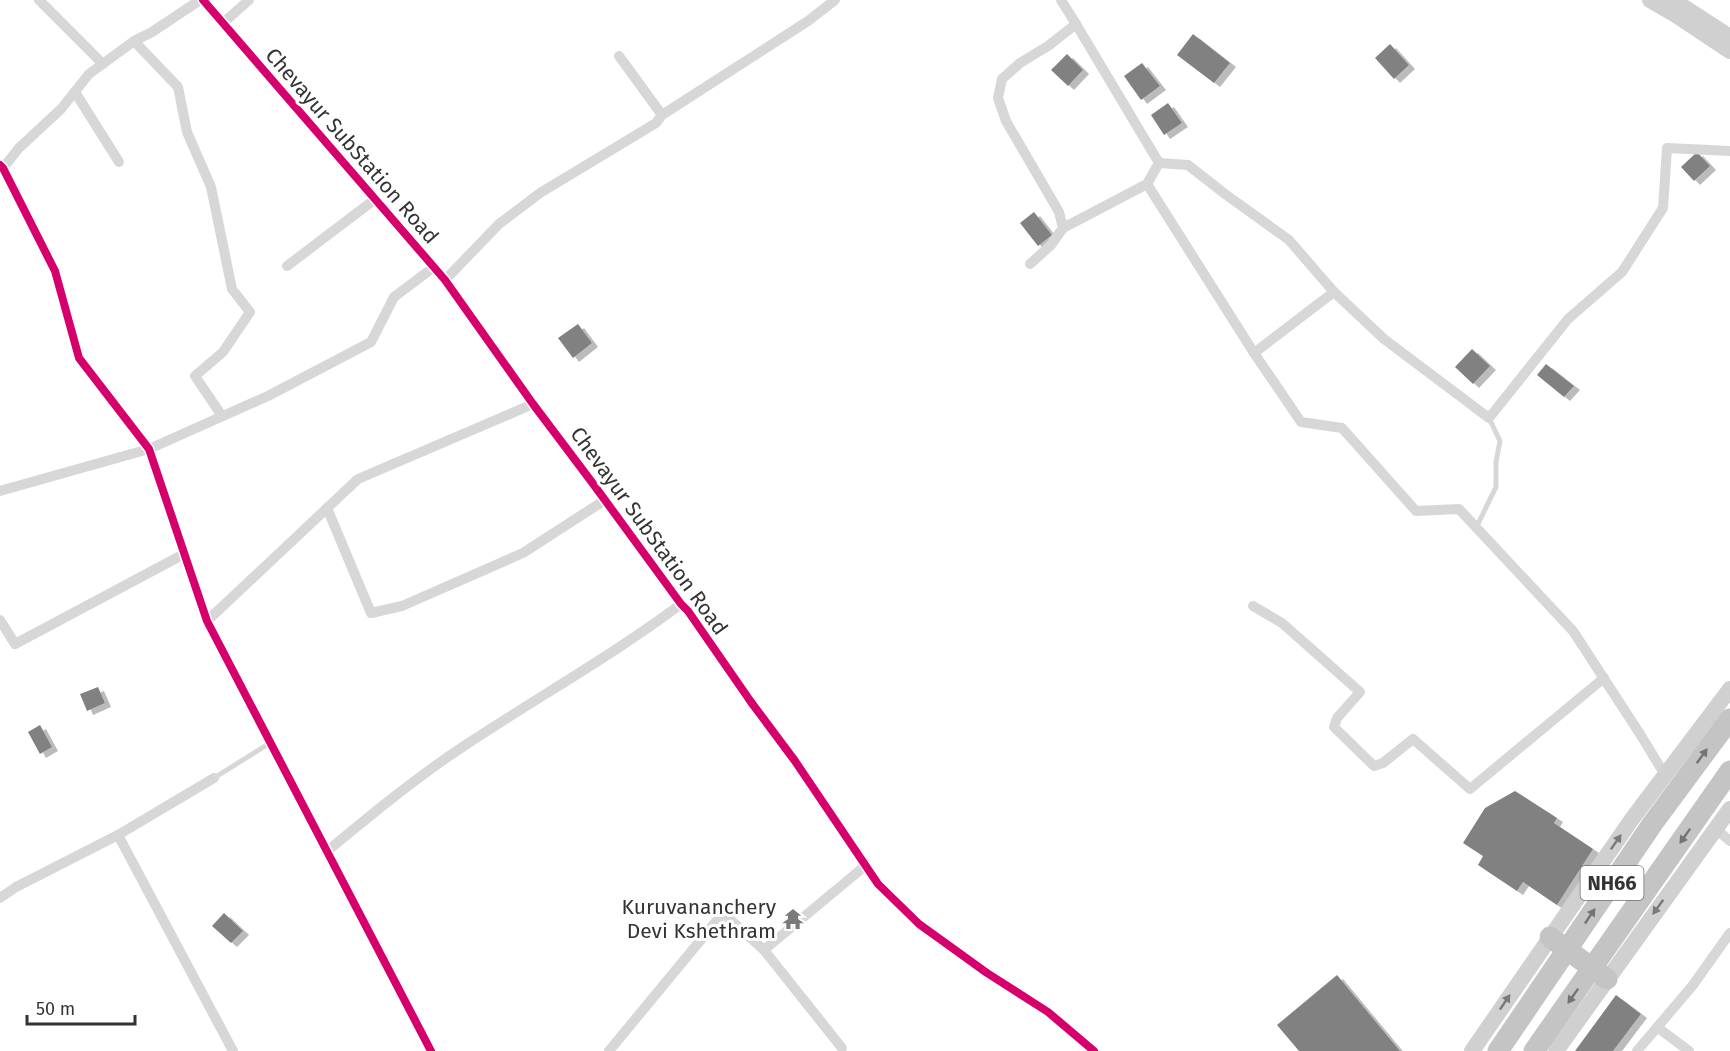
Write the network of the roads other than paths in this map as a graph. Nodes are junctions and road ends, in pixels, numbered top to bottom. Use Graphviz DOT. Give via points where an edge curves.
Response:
graph roads {
  1 [pos="39,0"];
  2 [pos="201,0"];
  3 [pos="249,0"];
  4 [pos="835,0"];
  5 [pos="1061,0"];
  6 [pos="1650,0"];
  7 [pos="1673,0"];
  8 [pos="223,23"];
  9 [pos="1076,24"];
  10 [pos="1730,37"];
  11 [pos="134,41"];
  12 [pos="1730,51"];
  13 [pos="619,56"];
  14 [pos="103,64"];
  15 [pos="75,92"];
  16 [pos="662,115"];
  17 [pos="1730,151"];
  18 [pos="119,162"];
  19 [pos="1159,163"];
  20 [pos="1,167"];
  21 [pos="1147,184"];
  22 [pos="374,200"];
  23 [pos="1064,228"];
  24 [pos="1030,264"];
  25 [pos="287,266"];
  26 [pos="434,267"];
  27 [pos="445,280"];
  28 [pos="1334,292"];
  29 [pos="1254,353"];
  30 [pos="533,404"];
  31 [pos="222,416"];
  32 [pos="1489,418"];
  33 [pos="148,449"];
  34 [pos="0,491"];
  35 [pos="605,500"];
  36 [pos="327,508"];
  37 [pos="1476,528"];
  38 [pos="184,554"];
  39 [pos="681,604"];
  40 [pos="1253,606"];
  41 [pos="0,620"];
  42 [pos="207,621"];
  43 [pos="1604,678"];
  44 [pos="1730,689"];
  45 [pos="1730,719"];
  46 [pos="270,743"];
  47 [pos="1730,771"];
  48 [pos="1665,775"];
  49 [pos="214,778"];
  50 [pos="1730,809"];
  51 [pos="1716,829"];
  52 [pos="118,836"];
  53 [pos="1730,841"];
  54 [pos="326,852"];
  55 [pos="865,866"];
  56 [pos="0,898"];
  57 [pos="1730,933"];
  58 [pos="1550,938"];
  59 [pos="764,950"];
  60 [pos="1567,950"];
  61 [pos="1599,974"];
  62 [pos="1657,1027"];
  63 [pos="842,1048"];
  64 [pos="233,1051"];
  65 [pos="431,1051"];
  66 [pos="609,1051"];
  67 [pos="1094,1051"];
  68 [pos="1472,1051"];
  69 [pos="1498,1051"];
  70 [pos="1534,1051"];
  71 [pos="1556,1051"];
  72 [pos="1637,1051"];
  73 [pos="1689,1051"];
  1 -- 14 [label="street"];
  2 -- 8 [label="street, Chevayur SubStation Road"];
  2 -- 11 [label="street"];
  3 -- 8 [label="street"];
  4 -- 16 [label="street"];
  5 -- 9 [label="street"];
  6 -- 12 [label="street"];
  7 -- 10 [label="street"];
  8 -- 22 [label="street, Chevayur SubStation Road"];
  9 -- 19 [label="street"];
  9 -- 23 [label="street" via="1002,79 998,98 1006,121 1059,212"];
  11 -- 14 [label="street"];
  11 -- 31 [label="street" via="178,87 187,132 211,187 232,289 250,312 223,352 195,376"];
  13 -- 16 [label="street"];
  14 -- 15 [label="street"];
  15 -- 18 [label="street"];
  15 -- 20 [label="street"];
  16 -- 27 [label="street" via="656,123 540,193 499,224"];
  17 -- 32 [label="street" via="1667,147 1663,208 1622,272 1568,319"];
  19 -- 21 [label="street"];
  19 -- 28 [label="street" via="1188,165 1289,240"];
  20 -- 33 [label="street" via="55,271 79,358"];
  21 -- 23 [label="street"];
  21 -- 29 [label="street"];
  22 -- 25 [label="street"];
  22 -- 26 [label="street, Chevayur SubStation Road"];
  23 -- 24 [label="street"];
  26 -- 27 [label="street, Chevayur SubStation Road"];
  26 -- 31 [label="street" via="394,297 371,342"];
  27 -- 30 [label="street, Chevayur SubStation Road"];
  28 -- 29 [label="street"];
  28 -- 32 [label="street" via="1384,339"];
  29 -- 37 [label="street" via="1301,422 1342,428 1416,511 1459,509"];
  30 -- 35 [label="street, Chevayur SubStation Road"];
  30 -- 36 [label="street" via="358,479"];
  31 -- 33 [label="street"];
  32 -- 37 [label="lane" via="1500,441 1496,487"];
  33 -- 34 [label="street"];
  33 -- 38 [label="street"];
  35 -- 36 [label="street" via="523,553 402,606 371,613"];
  35 -- 39 [label="street, Chevayur SubStation Road"];
  36 -- 42 [label="street"];
  37 -- 43 [label="street" via="1573,631"];
  38 -- 41 [label="street" via="15,644"];
  38 -- 42 [label="street"];
  39 -- 54 [label="street" via="466,745"];
  39 -- 55 [label="street, Chevayur SubStation Road" via="795,761"];
  40 -- 43 [label="street" via="1282,623 1360,692 1334,727 1374,766 1413,739 1470,789"];
  42 -- 46 [label="street"];
  43 -- 48 [label="street"];
  44 -- 48 [label="street"];
  60 -- 45 [label="highway, NH66, one-way"];
  46 -- 49 [label="lane"];
  46 -- 54 [label="street"];
  47 -- 61 [label="highway, NH66, one-way"];
  58 -- 48 [label="street, one-way"];
  49 -- 52 [label="street"];
  50 -- 51 [label="street"];
  51 -- 53 [label="street"];
  51 -- 61 [label="street, one-way"];
  52 -- 56 [label="street"];
  52 -- 64 [label="street"];
  54 -- 65 [label="street"];
  55 -- 59 [label="street"];
  55 -- 67 [label="street, Chevayur SubStation Road" via="919,924 1048,1012"];
  57 -- 62 [label="street"];
  58 -- 60 [label="highway"];
  68 -- 58 [label="street, one-way"];
  59 -- 63 [label="street"];
  59 -- 66 [label="street" via="723,913"];
  60 -- 61 [label="highway"];
  60 -- 69 [label="highway, NH66"];
  61 -- 70 [label="highway, NH66, one-way"];
  61 -- 71 [label="street"];
  62 -- 72 [label="street"];
  62 -- 73 [label="street"];
}
